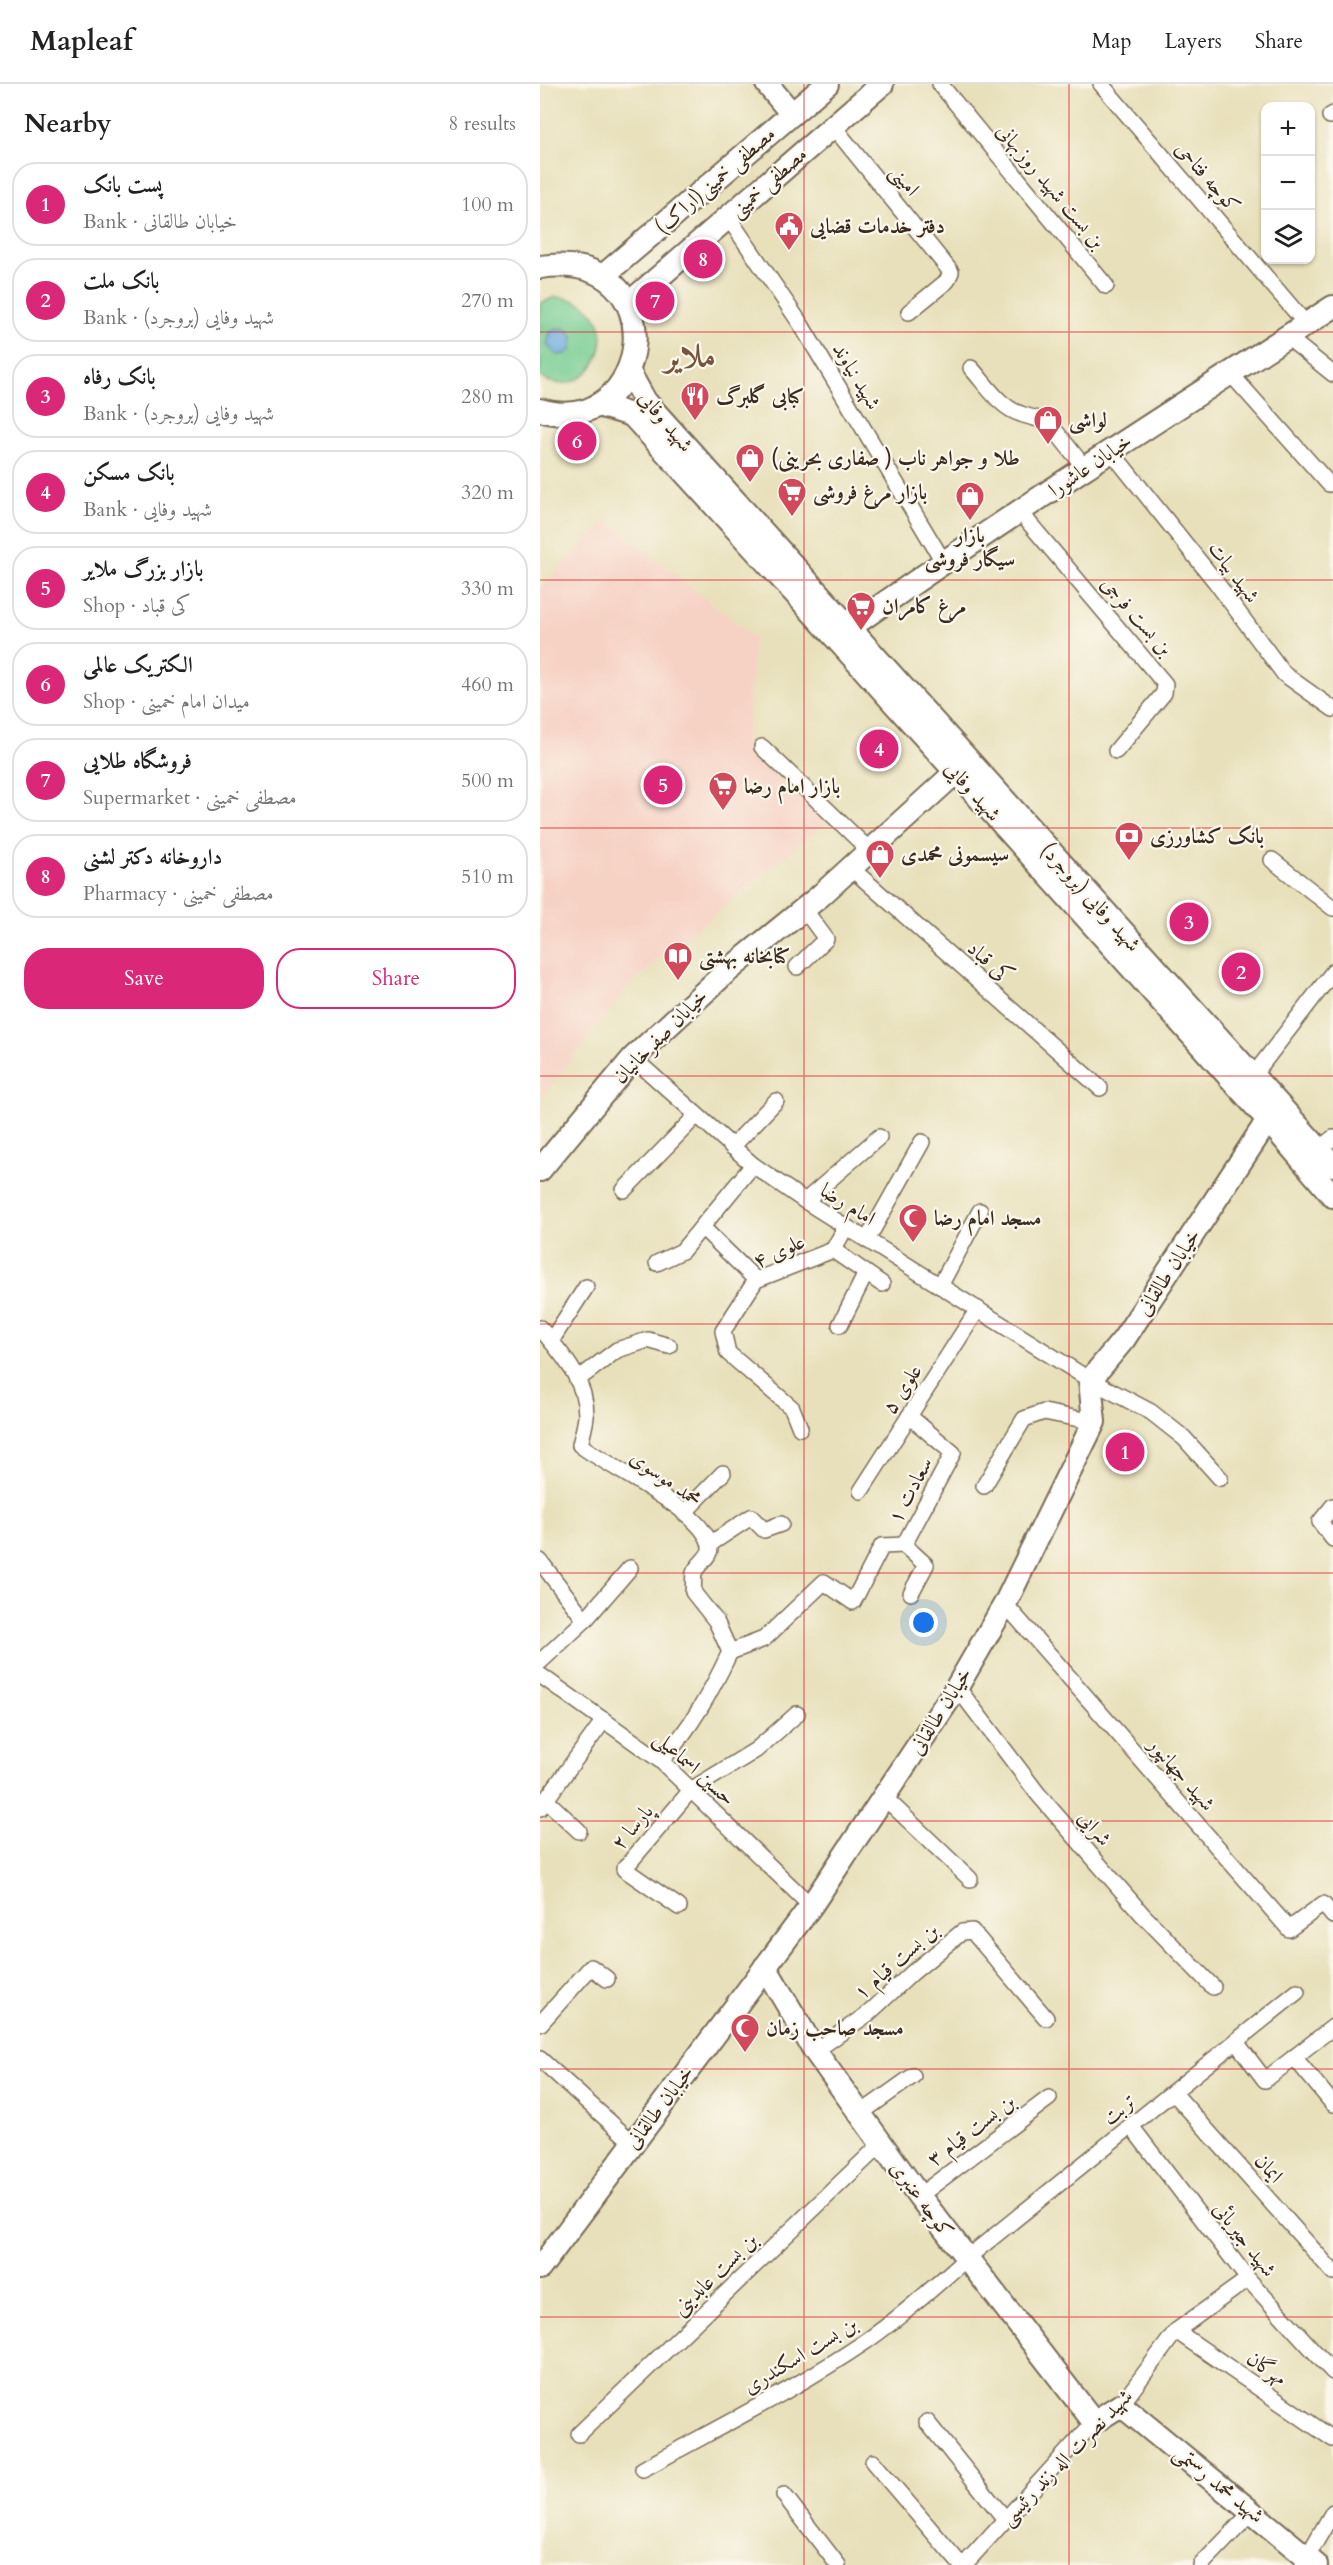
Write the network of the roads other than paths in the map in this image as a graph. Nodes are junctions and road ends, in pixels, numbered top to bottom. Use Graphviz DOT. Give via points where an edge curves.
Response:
graph roads {
  1 [pos="768,84"];
  2 [pos="827,84"];
  3 [pos="882,84"];
  4 [pos="940,84"];
  5 [pos="1101,84"];
  6 [pos="792,114"];
  7 [pos="833,126"];
  8 [pos="728,217"];
  9 [pos="540,267"];
  10 [pos="603,276"];
  11 [pos="1106,286"];
  12 [pos="628,304"];
  13 [pos="1333,307"];
  14 [pos="909,312"];
  15 [pos="1306,324"];
  16 [pos="1286,336"];
  17 [pos="971,368"];
  18 [pos="629,372"];
  19 [pos="1230,373"];
  20 [pos="1333,374"];
  21 [pos="598,405"];
  22 [pos="540,410"];
  23 [pos="1110,450"];
  24 [pos="1085,468"];
  25 [pos="1329,484"];
  26 [pos="1020,512"];
  27 [pos="943,561"];
  28 [pos="849,628"];
  29 [pos="1333,709"];
  30 [pos="762,747"];
  31 [pos="1116,751"];
  32 [pos="956,772"];
  33 [pos="870,851"];
  34 [pos="1272,861"];
  35 [pos="851,868"];
  36 [pos="1333,908"];
  37 [pos="804,909"];
  38 [pos="797,967"];
  39 [pos="1333,972"];
  40 [pos="633,1058"];
  41 [pos="1252,1077"];
  42 [pos="1100,1088"];
  43 [pos="776,1101"];
  44 [pos="696,1116"];
  45 [pos="1268,1120"];
  46 [pos="879,1137"];
  47 [pos="922,1142"];
  48 [pos="732,1147"];
  49 [pos="1328,1151"];
  50 [pos="753,1165"];
  51 [pos="540,1170"];
  52 [pos="624,1190"];
  53 [pos="1333,1196"];
  54 [pos="805,1202"];
  55 [pos="980,1210"];
  56 [pos="702,1227"];
  57 [pos="846,1227"];
  58 [pos="867,1240"];
  59 [pos="833,1250"];
  60 [pos="657,1263"];
  61 [pos="866,1273"];
  62 [pos="756,1280"];
  63 [pos="882,1284"];
  64 [pos="940,1286"];
  65 [pos="586,1287"];
  66 [pos="978,1309"];
  67 [pos="840,1325"];
  68 [pos="540,1328"];
  69 [pos="551,1341"];
  70 [pos="669,1346"];
  71 [pos="577,1380"];
  72 [pos="1090,1380"];
  73 [pos="909,1416"];
  74 [pos="1094,1422"];
  75 [pos="800,1428"];
  76 [pos="723,1473"];
  77 [pos="1220,1479"];
  78 [pos="984,1486"];
  79 [pos="861,1491"];
  80 [pos="1333,1506"];
  81 [pos="684,1513"];
  82 [pos="781,1524"];
  83 [pos="1333,1539"];
  84 [pos="710,1544"];
  85 [pos="904,1545"];
  86 [pos="540,1561"];
  87 [pos="630,1568"];
  88 [pos="910,1593"];
  89 [pos="1005,1604"];
  90 [pos="585,1620"];
  91 [pos="730,1652"];
  92 [pos="540,1662"];
  93 [pos="540,1675"];
  94 [pos="957,1687"];
  95 [pos="797,1714"];
  96 [pos="604,1720"];
  97 [pos="661,1761"];
  98 [pos="691,1790"];
  99 [pos="885,1798"];
  100 [pos="543,1804"];
  101 [pos="579,1831"];
  102 [pos="970,1879"];
  103 [pos="811,1906"];
  104 [pos="679,1907"];
  105 [pos="1333,1916"];
  106 [pos="765,1967"];
  107 [pos="607,1979"];
  108 [pos="1213,1987"];
  109 [pos="1297,1992"];
  110 [pos="1046,2018"];
  111 [pos="540,2024"];
  112 [pos="1333,2027"];
  113 [pos="1236,2042"];
  114 [pos="815,2051"];
  115 [pos="1294,2057"];
  116 [pos="540,2059"];
  117 [pos="913,2076"];
  118 [pos="1173,2092"];
  119 [pos="1049,2098"];
  120 [pos="1333,2104"];
  121 [pos="861,2113"];
  122 [pos="1131,2126"];
  123 [pos="632,2142"];
  124 [pos="881,2144"];
  125 [pos="919,2196"];
  126 [pos="967,2258"];
  127 [pos="540,2268"];
  128 [pos="1333,2272"];
  129 [pos="1248,2279"];
  130 [pos="1176,2331"];
  131 [pos="1333,2372"];
  132 [pos="1121,2405"];
  133 [pos="927,2422"];
  134 [pos="1094,2422"];
  135 [pos="579,2434"];
  136 [pos="1333,2439"];
  137 [pos="873,2462"];
  138 [pos="643,2469"];
  139 [pos="784,2495"];
  140 [pos="1252,2511"];
  141 [pos="1005,2519"];
  142 [pos="1331,2522"];
  143 [pos="1309,2562"];
  144 [pos="838,2565"];
  145 [pos="962,2565"];
  146 [pos="1201,2565"];
  1 -- 6 [label="main road"];
  2 -- 6 [label="main road, مصطفی خمینی(اراک)"];
  3 -- 7 [label="main road, مصطفی خمینی"];
  4 -- 11 [label="street, بن بست شهید روزبهانی"];
  5 -- 15 [label="street, کوچه فتاحی"];
  6 -- 10 [label="main road, مصطفی خمینی(اراک)"];
  7 -- 8 [label="main road, مصطفی خمینی"];
  7 -- 14 [label="street, امینی" via="951,272 947,280"];
  8 -- 12 [label="main road, مصطفی خمینی"];
  8 -- 27 [label="street, شهید نیاوند" via="800,323"];
  9 -- 10 [label="main road" via="583,267"];
  10 -- 12 [label="main road"];
  12 -- 18 [label="main road" via="636,335"];
  13 -- 15 [label="main road, خیابان عاشورا"];
  15 -- 16 [label="main road, خیابان عاشورا"];
  16 -- 19 [label="main road, خیابان عاشورا"];
  16 -- 20 [label="street"];
  17 -- 24 [label="street" via="1005,405 1019,414 1049,423"];
  18 -- 21 [label="main road" via="616,391"];
  18 -- 28 [label="main road, شهید وفایی" via="645,400"];
  19 -- 23 [label="main road, خیابان عاشورا"];
  19 -- 25 [label="street"];
  21 -- 22 [label="main road" via="570,414"];
  21 -- 32 [label="main road, شهید وفایی" via="632,415"];
  23 -- 24 [label="main road, خیابان عاشورا"];
  23 -- 29 [label="street, شهید بیات" via="1284,674"];
  24 -- 26 [label="main road, خیابان عاشورا"];
  26 -- 27 [label="main road, خیابان عاشورا"];
  26 -- 31 [label="street, بن بست فرجی" via="1165,684 1164,693"];
  27 -- 28 [label="main road, خیابان عاشورا"];
  28 -- 41 [label="main road, شهید وفایی (بروجرد)"];
  30 -- 33 [label="street"];
  32 -- 33 [label="main road, خیابان صفرخانیان"];
  32 -- 45 [label="main road, شهید وفایی"];
  33 -- 35 [label="main road, خیابان صفرخانیان"];
  34 -- 36 [label="street"];
  35 -- 37 [label="main road, خیابان صفرخانیان"];
  35 -- 42 [label="street, کی قباد"];
  37 -- 38 [label="street" via="826,939"];
  37 -- 40 [label="main road, خیابان صفرخانیان" via="724,974"];
  39 -- 41 [label="street"];
  40 -- 44 [label="street, امام رضا"];
  40 -- 51 [label="main road, خیابان صفرخانیان"];
  41 -- 49 [label="main road, شهید وفایی (بروجرد)"];
  43 -- 48 [label="street"];
  44 -- 48 [label="street, امام رضا"];
  44 -- 52 [label="street"];
  45 -- 53 [label="main road, شهید وفایی"];
  45 -- 72 [label="main road, خیابان طالقانی" via="1124,1339"];
  46 -- 54 [label="street"];
  47 -- 58 [label="street"];
  48 -- 50 [label="street, امام رضا"];
  50 -- 54 [label="street, امام رضا"];
  50 -- 56 [label="street"];
  54 -- 57 [label="street, امام رضا"];
  55 -- 64 [label="street"];
  56 -- 60 [label="street" via="682,1251"];
  56 -- 62 [label="street"];
  57 -- 58 [label="street, امام رضا"];
  57 -- 59 [label="street, علوی ۴"];
  58 -- 64 [label="street, امام رضا"];
  59 -- 61 [label="street"];
  59 -- 62 [label="street, علوی ۴"];
  61 -- 63 [label="street"];
  61 -- 67 [label="street"];
  62 -- 75 [label="street, علوی ۴" via="723,1331 728,1353 792,1408"];
  64 -- 66 [label="street, امام رضا"];
  65 -- 69 [label="street"];
  66 -- 72 [label="street, امام رضا"];
  66 -- 73 [label="street, علوی ۵"];
  68 -- 69 [label="street, محمد موسوی"];
  69 -- 71 [label="street, محمد موسوی"];
  70 -- 71 [label="street" via="648,1340 617,1350"];
  71 -- 81 [label="street, محمد موسوی" via="586,1418 580,1445"];
  72 -- 74 [label="main road"];
  72 -- 77 [label="street, امام رضا" via="1151,1412 1184,1438"];
  73 -- 79 [label="street, علوی ۵"];
  73 -- 85 [label="street, سعادت ۱" via="953,1453"];
  74 -- 78 [label="street" via="1044,1412 1024,1419"];
  74 -- 89 [label="main road, خیابان طالقانی"];
  76 -- 81 [label="street"];
  80 -- 83 [label="street" via="1320,1522"];
  81 -- 84 [label="street, محمد موسوی"];
  82 -- 84 [label="street" via="764,1530 751,1517"];
  84 -- 91 [label="street" via="710,1551 695,1571 693,1592 716,1621"];
  85 -- 88 [label="street" via="926,1565"];
  85 -- 91 [label="street, سعادت ۱" via="882,1546 853,1602 824,1582 764,1639"];
  86 -- 90 [label="street"];
  87 -- 90 [label="street"];
  89 -- 94 [label="main road, خیابان طالقانی"];
  89 -- 105 [label="street, شهید جهانپور" via="1289,1929 1323,1904"];
  90 -- 92 [label="street"];
  91 -- 97 [label="street" via="713,1689 685,1733"];
  93 -- 96 [label="street, حسین اسماعیلی"];
  94 -- 99 [label="main road, خیابان طالقانی"];
  94 -- 108 [label="street, شرایی" via="1038,1794 1142,1914"];
  95 -- 98 [label="street" via="756,1750"];
  96 -- 97 [label="street, حسین اسماعیلی"];
  96 -- 100 [label="street"];
  97 -- 98 [label="street, حسین اسماعیلی"];
  98 -- 103 [label="street, حسین اسماعیلی"];
  98 -- 104 [label="street, پارسا ۲" via="624,1869"];
  99 -- 102 [label="street"];
  99 -- 103 [label="main road, خیابان طالقانی"];
  100 -- 101 [label="street"];
  103 -- 106 [label="main road, خیابان طالقانی"];
  106 -- 114 [label="main road, کوچه عنبری"];
  106 -- 123 [label="main road, خیابان طالقانی"];
  107 -- 111 [label="street" via="591,1967"];
  109 -- 113 [label="street, تربت"];
  110 -- 114 [label="street, بن بست قیام ۱" via="972,1931 962,1932 869,2013"];
  112 -- 115 [label="street"];
  113 -- 115 [label="street" via="1265,2080"];
  113 -- 118 [label="street, تربت"];
  114 -- 121 [label="main road, کوچه عنبری"];
  115 -- 120 [label="street"];
  116 -- 123 [label="street"];
  117 -- 121 [label="street"];
  118 -- 122 [label="street, تربت"];
  118 -- 128 [label="street, ایمان"];
  119 -- 125 [label="street, بن بست قیام ۳"];
  121 -- 124 [label="main road, کوچه عنبری"];
  122 -- 126 [label="street, تربت"];
  122 -- 129 [label="street, شهید جیریائی"];
  123 -- 127 [label="main road, خیابان طالقانی"];
  124 -- 125 [label="main road, کوچه عنبری"];
  124 -- 135 [label="street, بن بست عابدینی"];
  125 -- 126 [label="main road, کوچه عنبری"];
  126 -- 134 [label="main road, کوچه عنبری"];
  126 -- 138 [label="street, بن بست اسکندری" via="915,2305 820,2372"];
  129 -- 130 [label="street, شهید نصرت اله زند رئیسی"];
  129 -- 131 [label="street, شهید جیریائی"];
  130 -- 132 [label="street, شهید نصرت اله زند رئیسی"];
  130 -- 136 [label="street, مهرگان"];
  132 -- 134 [label="main road, شهید نصرت اله زند رئیسی"];
  132 -- 140 [label="main road, شهید محمد رستمی"];
  133 -- 141 [label="street"];
  134 -- 141 [label="street, شهید نصرت اله زند رئیسی"];
  137 -- 145 [label="street"];
  139 -- 144 [label="street"];
  140 -- 143 [label="main road, شهید محمد رستمی"];
  140 -- 146 [label="street"];
  141 -- 145 [label="street, شهید نصرت اله زند رئیسی"];
  142 -- 143 [label="street"];
}
